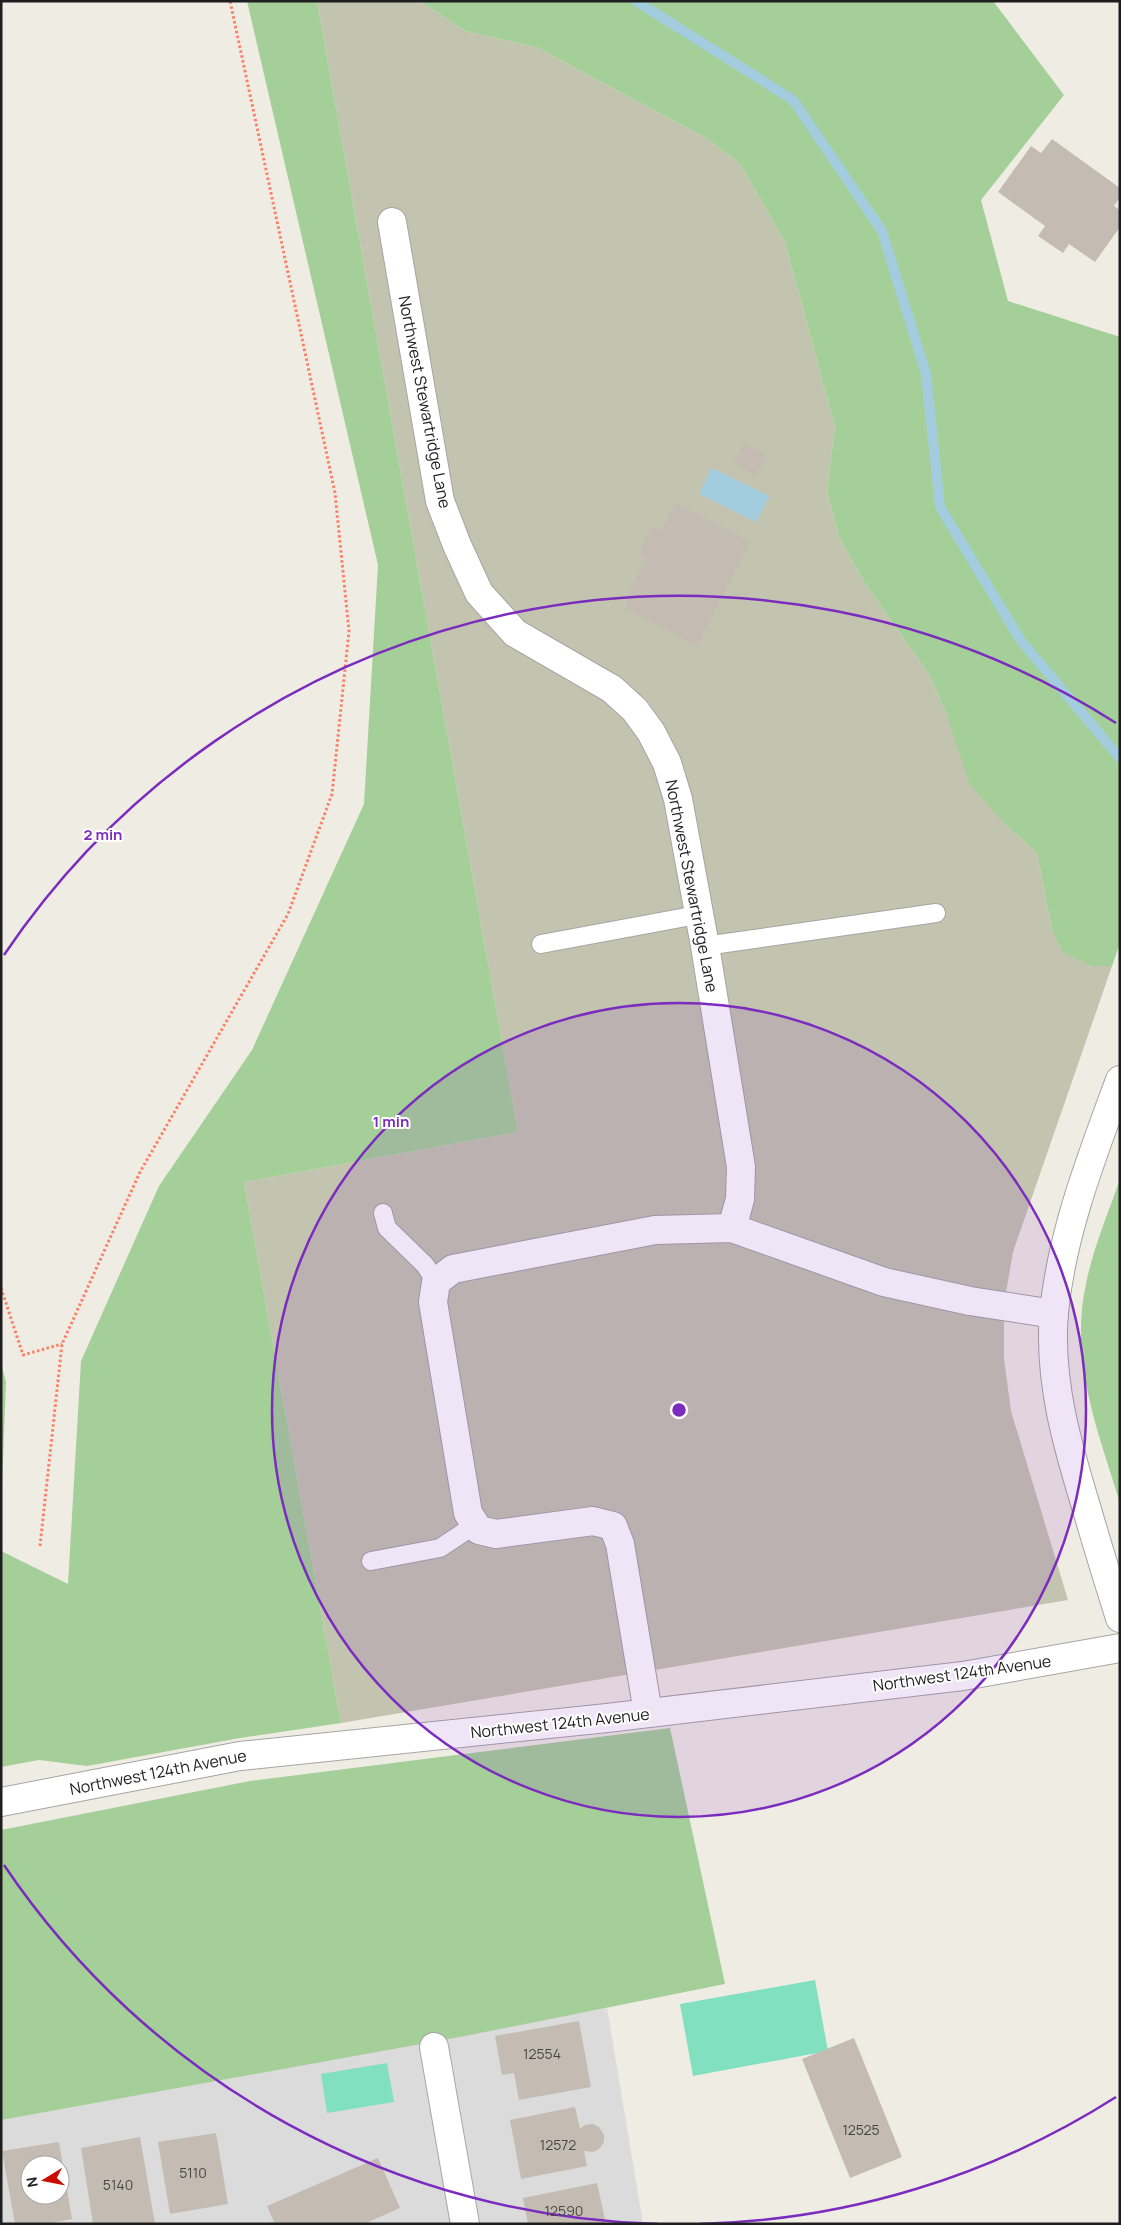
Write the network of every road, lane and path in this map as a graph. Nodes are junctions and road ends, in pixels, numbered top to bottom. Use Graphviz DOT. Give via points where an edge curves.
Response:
graph roads {
  1 [pos="230,1"];
  2 [pos="392,222"];
  3 [pos="936,913"];
  4 [pos="698,915"];
  5 [pos="541,944"];
  6 [pos="705,946"];
  7 [pos="1120,1080"];
  8 [pos="383,1212"];
  9 [pos="732,1228"];
  10 [pos="436,1282"];
  11 [pos="1,1288"];
  12 [pos="1054,1314"];
  13 [pos="62,1344"];
  14 [pos="476,1524"];
  15 [pos="40,1546"];
  16 [pos="371,1561"];
  17 [pos="1120,1618"];
  18 [pos="1120,1648"];
  19 [pos="648,1713"];
  20 [pos="1,1802"];
  21 [pos="434,2048"];
  22 [pos="465,2224"];
  1 -- 13 [label="path" via="335,493 348,631 332,794 288,914 140,1172"];
  2 -- 4 [label="street, Northwest Stewartridge Lane" via="440,501 457,545 479,592 515,633 612,689 635,710 651,732 667,763 678,799"];
  3 -- 6 [label="lane"];
  4 -- 5 [label="lane"];
  4 -- 6 [label="street, Northwest Stewartridge Lane"];
  6 -- 9 [label="street, Northwest Stewartridge Lane" via="741,1167 740,1199"];
  7 -- 12 [label="street" via="1095,1146 1063,1255"];
  8 -- 10 [label="lane" via="387,1228 425,1265"];
  9 -- 10 [label="street" via="655,1230 453,1269"];
  9 -- 12 [label="street" via="884,1282 970,1301"];
  10 -- 14 [label="street" via="433,1302 468,1513"];
  11 -- 13 [label="path" via="23,1355"];
  12 -- 17 [label="street" via="1054,1370 1062,1425"];
  13 -- 15 [label="path"];
  14 -- 16 [label="lane" via="440,1548"];
  14 -- 19 [label="street" via="479,1530 496,1534 593,1521 613,1526 620,1544"];
  18 -- 19 [label="street, Northwest 124th Avenue" via="963,1676"];
  19 -- 20 [label="street, Northwest 124th Avenue" via="240,1756"];
  21 -- 22 [label="street"];
}
